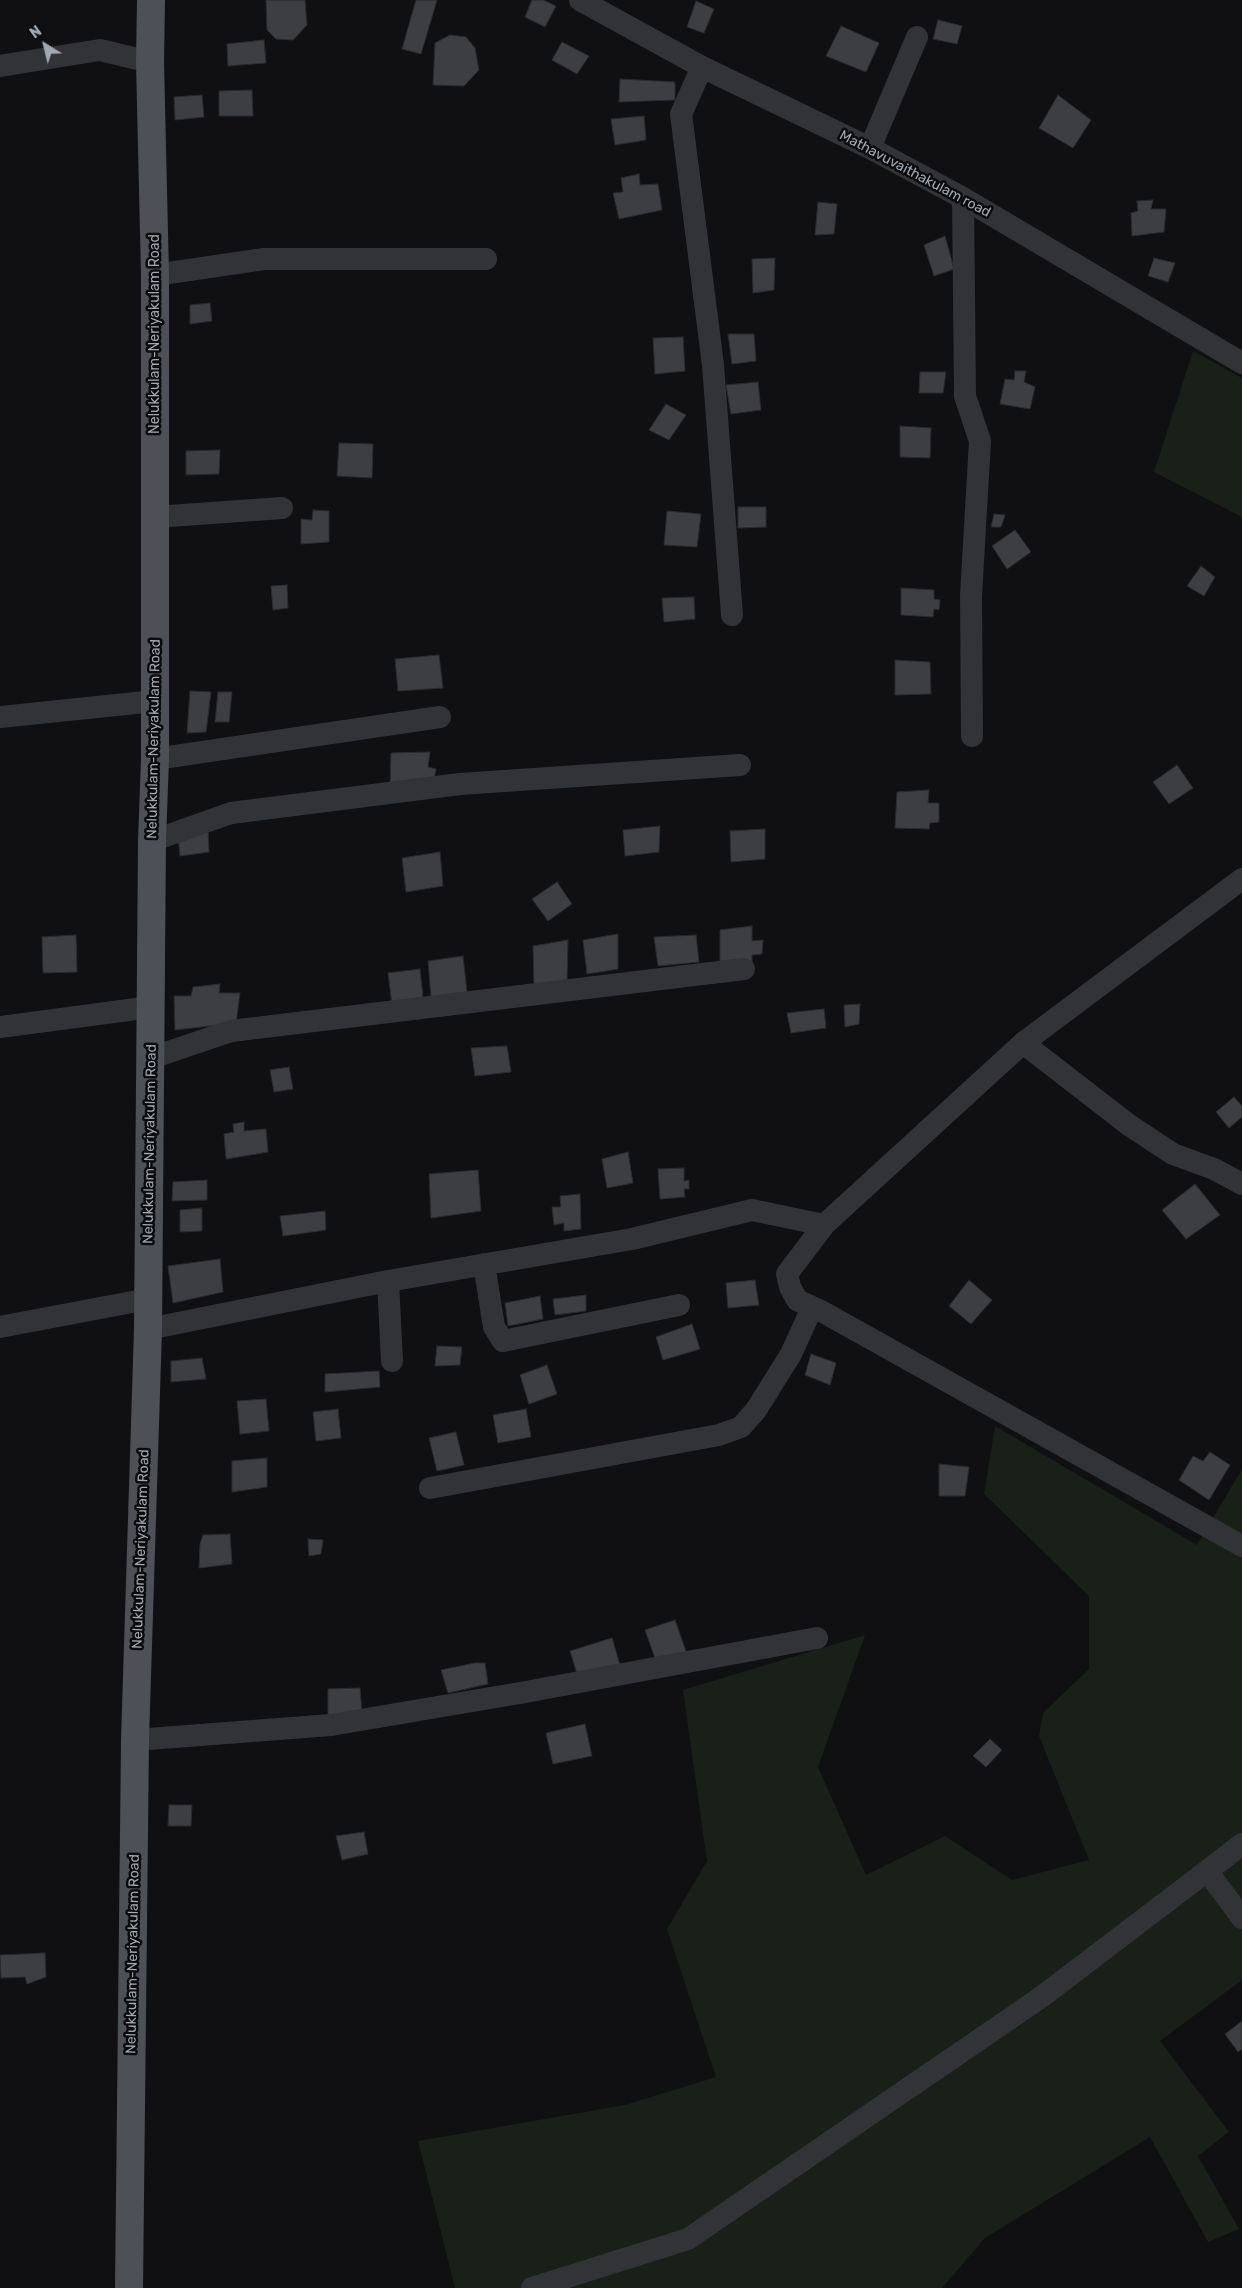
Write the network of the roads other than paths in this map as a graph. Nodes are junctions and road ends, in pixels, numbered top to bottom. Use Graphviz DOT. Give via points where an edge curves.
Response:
graph roads {
  1 [pos="151,0"];
  2 [pos="580,0"];
  3 [pos="917,37"];
  4 [pos="150,62"];
  5 [pos="0,66"];
  6 [pos="702,67"];
  7 [pos="870,148"];
  8 [pos="963,198"];
  9 [pos="486,259"];
  10 [pos="155,275"];
  11 [pos="1242,363"];
  12 [pos="282,508"];
  13 [pos="155,517"];
  14 [pos="732,615"];
  15 [pos="155,701"];
  16 [pos="0,717"];
  17 [pos="440,717"];
  18 [pos="972,736"];
  19 [pos="155,759"];
  20 [pos="740,765"];
  21 [pos="152,841"];
  22 [pos="1242,879"];
  23 [pos="744,969"];
  24 [pos="151,1007"];
  25 [pos="0,1026"];
  26 [pos="1023,1043"];
  27 [pos="151,1058"];
  28 [pos="1242,1184"];
  29 [pos="824,1225"];
  30 [pos="484,1264"];
  31 [pos="388,1281"];
  32 [pos="148,1299"];
  33 [pos="679,1305"];
  34 [pos="812,1308"];
  35 [pos="0,1327"];
  36 [pos="148,1330"];
  37 [pos="392,1361"];
  38 [pos="430,1488"];
  39 [pos="1242,1546"];
  40 [pos="818,1638"];
  41 [pos="135,1740"];
  42 [pos="1242,1844"];
  43 [pos="1208,1870"];
  44 [pos="1242,1918"];
  45 [pos="129,2288"];
  46 [pos="532,2288"];
  1 -- 4 [label="main road, Nelukkulam-Neriyakulam Road"];
  2 -- 6 [label="street, Mathavuvaithakulam road"];
  3 -- 7 [label="street"];
  4 -- 5 [label="street" via="100,50"];
  4 -- 10 [label="main road, Nelukkulam-Neriyakulam Road"];
  6 -- 7 [label="street, Mathavuvaithakulam road"];
  6 -- 14 [label="street" via="681,114 713,365"];
  7 -- 8 [label="street, Mathavuvaithakulam road"];
  8 -- 11 [label="street, Mathavuvaithakulam road"];
  8 -- 18 [label="street" via="965,396 980,441 971,596"];
  9 -- 10 [label="street" via="264,259"];
  10 -- 13 [label="main road, Nelukkulam-Neriyakulam Road"];
  12 -- 13 [label="street"];
  13 -- 15 [label="main road, Nelukkulam-Neriyakulam Road"];
  15 -- 16 [label="street"];
  15 -- 19 [label="main road, Nelukkulam-Neriyakulam Road"];
  17 -- 19 [label="street"];
  19 -- 21 [label="main road, Nelukkulam-Neriyakulam Road"];
  20 -- 21 [label="street" via="460,784 279,807 231,814"];
  21 -- 24 [label="main road, Nelukkulam-Neriyakulam Road"];
  22 -- 26 [label="street"];
  23 -- 27 [label="street" via="230,1032"];
  24 -- 25 [label="street"];
  24 -- 27 [label="main road, Nelukkulam-Neriyakulam Road"];
  26 -- 28 [label="street" via="1173,1154 1214,1169"];
  26 -- 29 [label="street"];
  27 -- 32 [label="main road, Nelukkulam-Neriyakulam Road"];
  29 -- 30 [label="street" via="752,1210 632,1239"];
  29 -- 34 [label="street" via="787,1274 797,1300"];
  30 -- 31 [label="street"];
  30 -- 33 [label="street" via="494,1327 503,1341"];
  31 -- 36 [label="street"];
  31 -- 37 [label="street"];
  32 -- 35 [label="street"];
  32 -- 36 [label="main road, Nelukkulam-Neriyakulam Road"];
  34 -- 38 [label="street" via="791,1354 756,1410 741,1427 719,1435"];
  34 -- 39 [label="street"];
  36 -- 41 [label="main road, Nelukkulam-Neriyakulam Road"];
  40 -- 41 [label="street" via="331,1725"];
  41 -- 45 [label="main road, Nelukkulam-Neriyakulam Road"];
  42 -- 43 [label="street"];
  43 -- 44 [label="street"];
  43 -- 46 [label="street" via="1040,1998 688,2239"];
}
